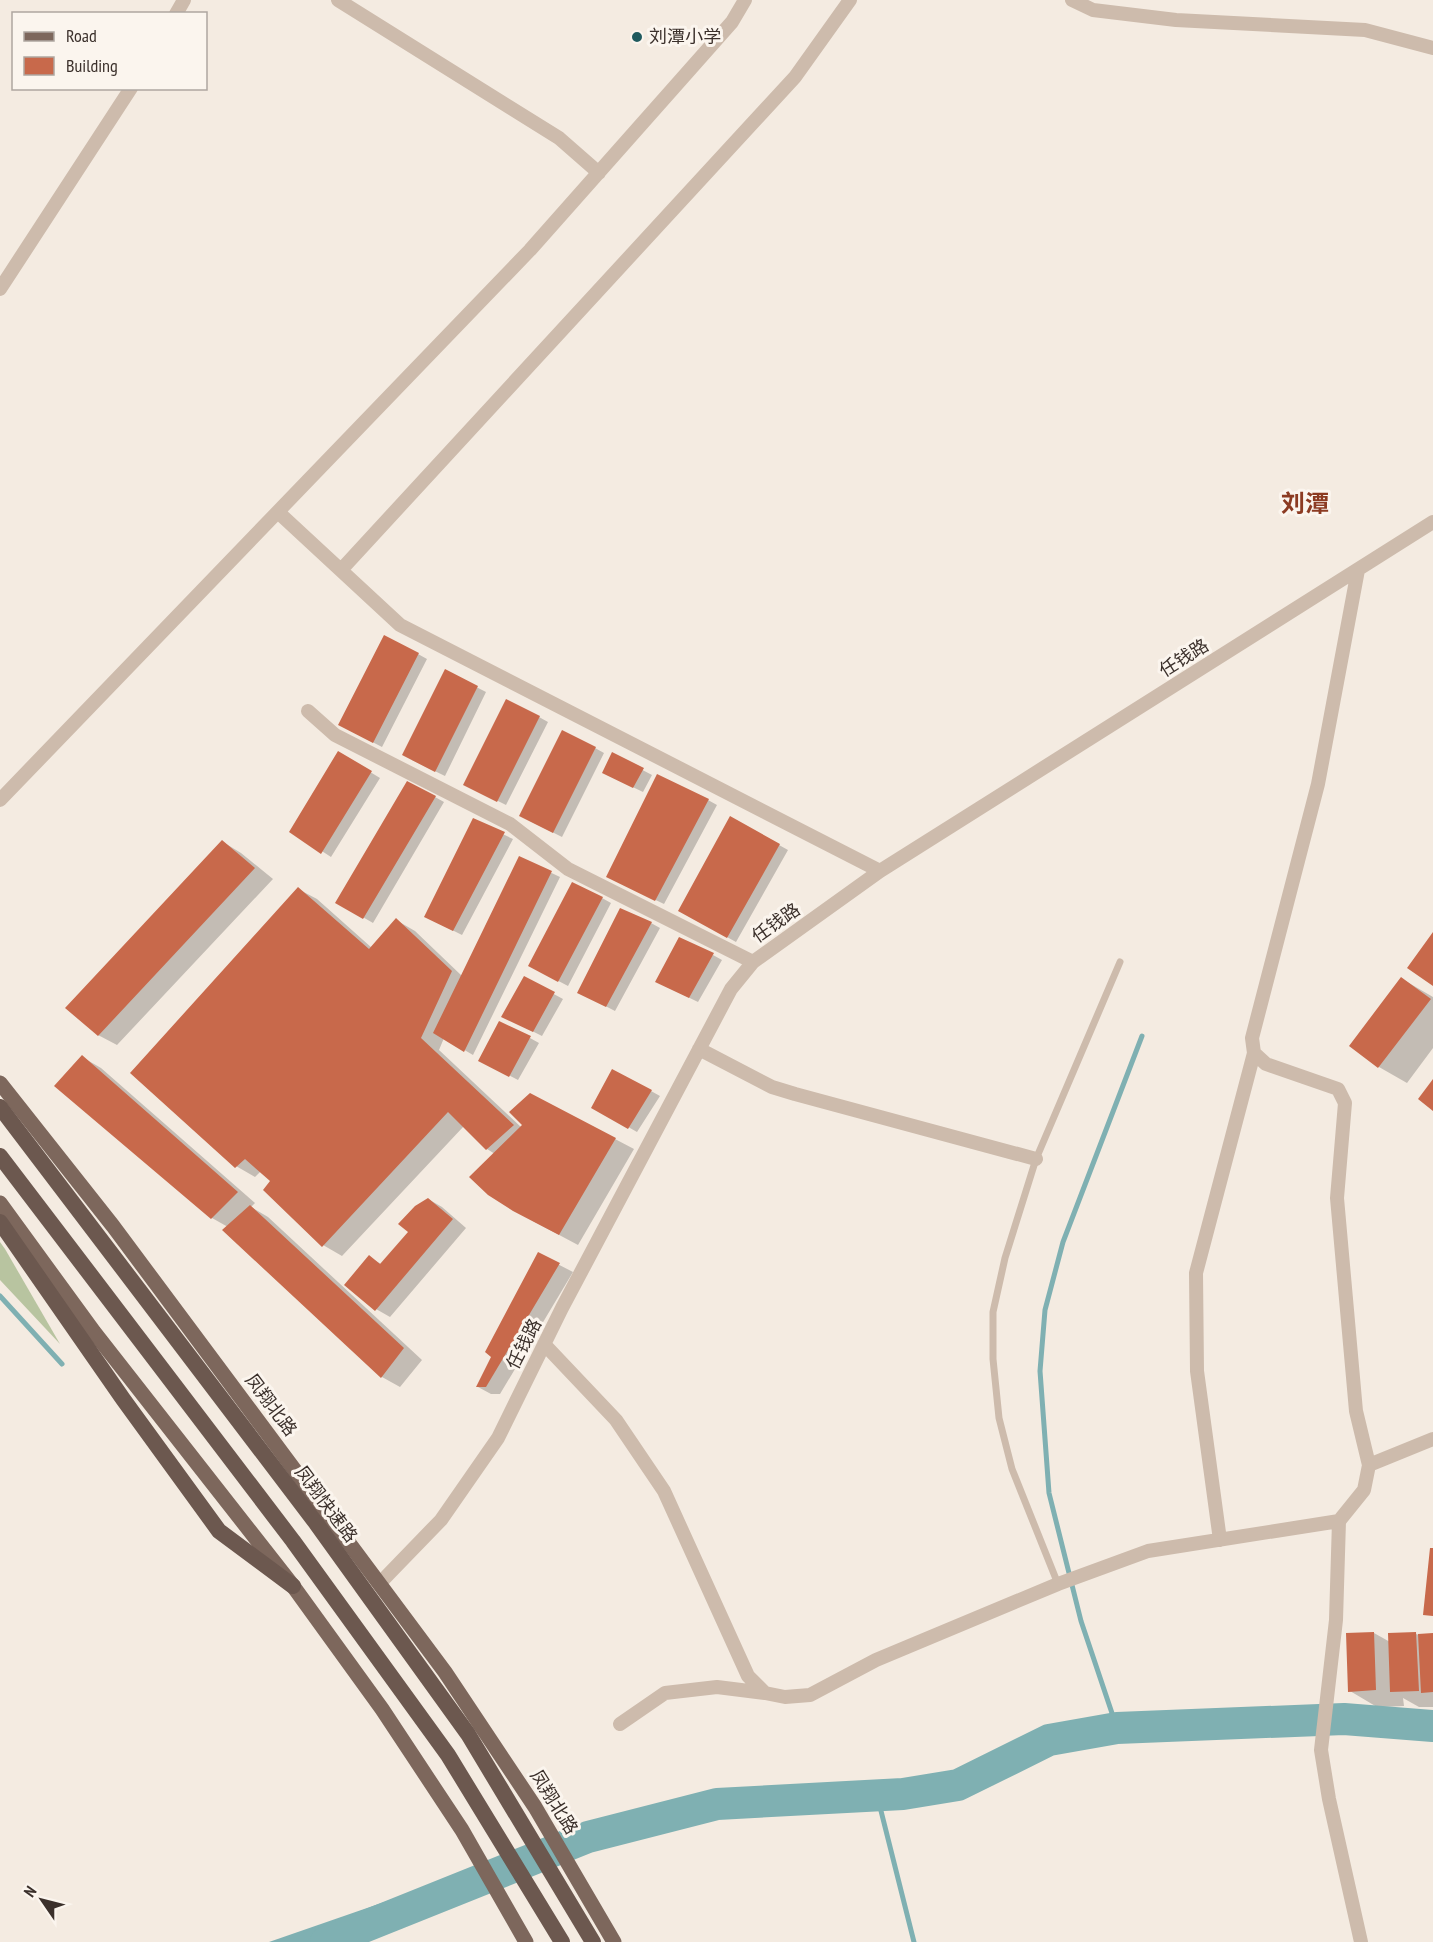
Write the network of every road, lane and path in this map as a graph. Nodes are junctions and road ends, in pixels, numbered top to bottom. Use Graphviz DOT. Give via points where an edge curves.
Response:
graph roads {
  1 [pos="338,0"];
  2 [pos="745,0"];
  3 [pos="850,0"];
  4 [pos="1072,0"];
  5 [pos="1433,48"];
  6 [pos="130,90"];
  7 [pos="599,173"];
  8 [pos="0,289"];
  9 [pos="278,512"];
  10 [pos="1433,522"];
  11 [pos="341,570"];
  12 [pos="1358,570"];
  13 [pos="308,711"];
  14 [pos="0,800"];
  15 [pos="880,872"];
  16 [pos="753,962"];
  17 [pos="1120,962"];
  18 [pos="699,1048"];
  19 [pos="1254,1053"];
  20 [pos="0,1083"];
  21 [pos="0,1107"];
  22 [pos="0,1156"];
  23 [pos="1036,1159"];
  24 [pos="0,1203"];
  25 [pos="0,1222"];
  26 [pos="544,1344"];
  27 [pos="1433,1439"];
  28 [pos="1369,1465"];
  29 [pos="1339,1521"];
  30 [pos="1220,1540"];
  31 [pos="380,1583"];
  32 [pos="1058,1584"];
  33 [pos="293,1586"];
  34 [pos="765,1693"];
  35 [pos="620,1724"];
  36 [pos="526,1942"];
  37 [pos="562,1942"];
  38 [pos="593,1942"];
  39 [pos="614,1942"];
  40 [pos="1361,1942"];
  1 -- 7 [label="street" via="559,138"];
  2 -- 7 [label="street" via="732,22"];
  3 -- 11 [label="street" via="795,78"];
  4 -- 5 [label="street" via="1093,10 1176,20 1365,30"];
  6 -- 8 [label="street"];
  7 -- 9 [label="street" via="522,259"];
  9 -- 11 [label="street"];
  9 -- 14 [label="street"];
  10 -- 12 [label="street, 任钱路"];
  11 -- 15 [label="street" via="400,625"];
  12 -- 15 [label="street, 任钱路"];
  12 -- 19 [label="street" via="1318,784 1252,1038"];
  13 -- 16 [label="street" via="335,735 510,824 568,869"];
  15 -- 16 [label="street, 任钱路"];
  16 -- 18 [label="street, 任钱路" via="731,989"];
  17 -- 23 [label="lane"];
  18 -- 23 [label="street" via="795,1094"];
  18 -- 26 [label="street, 任钱路"];
  19 -- 28 [label="street" via="1266,1064 1338,1089 1345,1103 1337,1198 1356,1411"];
  19 -- 30 [label="street" via="1196,1273 1197,1371"];
  20 -- 31 [label="main road, 凤翔北路" via="114,1226"];
  21 -- 38 [label="highway, 凤翔快速路, bridge" via="316,1523 468,1734"];
  22 -- 37 [label="highway, bridge" via="286,1531 448,1755"];
  23 -- 32 [label="lane" via="1005,1258 993,1312 993,1359 999,1418 1012,1469"];
  24 -- 33 [label="main road" via="94,1332"];
  25 -- 33 [label="highway" via="219,1531"];
  26 -- 31 [label="street, 任钱路" via="498,1438 441,1520"];
  26 -- 34 [label="street" via="616,1420 664,1491 748,1676"];
  27 -- 28 [label="street"];
  28 -- 29 [label="street" via="1364,1490"];
  29 -- 30 [label="street"];
  29 -- 40 [label="street" via="1336,1620 1321,1750"];
  30 -- 32 [label="street" via="1148,1551"];
  31 -- 39 [label="main road, 凤翔北路" via="446,1672 535,1807"];
  32 -- 34 [label="street" via="876,1660 810,1695 786,1697"];
  33 -- 36 [label="main road" via="382,1709 462,1830"];
  34 -- 35 [label="street" via="717,1687 664,1693"];
}
